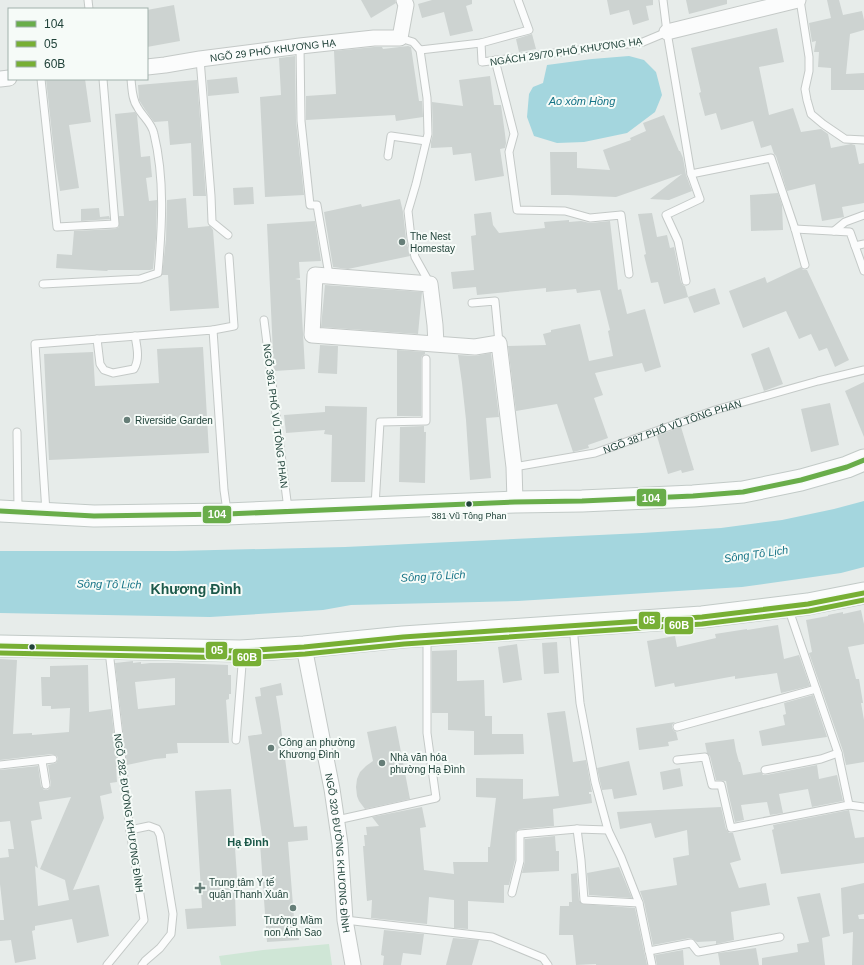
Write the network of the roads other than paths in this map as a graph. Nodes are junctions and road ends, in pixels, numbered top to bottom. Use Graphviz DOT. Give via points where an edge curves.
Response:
graph roads {
  1 [pos="404,0"];
  2 [pos="518,0"];
  3 [pos="663,0"];
  4 [pos="799,0"];
  5 [pos="667,32"];
  6 [pos="400,38"];
  7 [pos="481,43"];
  8 [pos="300,46"];
  9 [pos="420,50"];
  10 [pos="200,59"];
  11 [pos="495,60"];
  12 [pos="148,67"];
  13 [pos="41,80"];
  14 [pos="103,80"];
  15 [pos="131,80"];
  16 [pos="864,140"];
  17 [pos="426,141"];
  18 [pos="388,156"];
  19 [pos="691,174"];
  20 [pos="864,215"];
  21 [pos="795,229"];
  22 [pos="834,231"];
  23 [pos="228,235"];
  24 [pos="864,244"];
  25 [pos="855,246"];
  26 [pos="228,256"];
  27 [pos="805,265"];
  28 [pos="328,269"];
  29 [pos="864,271"];
  30 [pos="629,274"];
  31 [pos="686,281"];
  32 [pos="43,284"];
  33 [pos="430,284"];
  34 [pos="472,303"];
  35 [pos="264,320"];
  36 [pos="213,330"];
  37 [pos="136,336"];
  38 [pos="97,339"];
  39 [pos="499,343"];
  40 [pos="436,344"];
  41 [pos="426,359"];
  42 [pos="864,370"];
  43 [pos="17,432"];
  44 [pos="864,460"];
  45 [pos="514,467"];
  46 [pos="515,502"];
  47 [pos="375,508"];
  48 [pos="9,511"];
  49 [pos="288,511"];
  50 [pos="46,514"];
  51 [pos="227,514"];
  52 [pos="864,593"];
  53 [pos="789,606"];
  54 [pos="573,626"];
  55 [pos="427,635"];
  56 [pos="0,646"];
  57 [pos="304,647"];
  58 [pos="109,648"];
  59 [pos="240,651"];
  60 [pos="816,689"];
  61 [pos="677,727"];
  62 [pos="236,740"];
  63 [pos="838,753"];
  64 [pos="53,759"];
  65 [pos="677,760"];
  66 [pos="42,761"];
  67 [pos="0,765"];
  68 [pos="765,770"];
  69 [pos="46,785"];
  70 [pos="850,805"];
  71 [pos="864,807"];
  72 [pos="336,820"];
  73 [pos="577,829"];
  74 [pos="130,830"];
  75 [pos="608,830"];
  76 [pos="512,893"];
  77 [pos="638,903"];
  78 [pos="346,920"];
  79 [pos="780,937"];
  80 [pos="649,951"];
  81 [pos="107,965"];
  82 [pos="142,965"];
  83 [pos="353,965"];
  84 [pos="548,965"];
  85 [pos="652,965"];
  1 -- 6 [label="street" via="406,5"];
  2 -- 7 [label="lane" via="529,30"];
  3 -- 5 [label="lane"];
  4 -- 5 [label="street"];
  4 -- 16 [label="lane" via="809,57 810,71 805,89 811,114 845,140"];
  5 -- 11 [label="lane, NGÁCH 29/70 PHỐ KHƯƠNG HẠ" via="642,42"];
  5 -- 19 [label="lane"];
  6 -- 8 [label="street, NGÕ 29 PHỐ KHƯƠNG HẠ" via="374,38"];
  6 -- 9 [label="lane, NGÕ 29 PHỐ KHƯƠNG HẠ" via="413,42"];
  7 -- 9 [label="lane"];
  7 -- 11 [label="lane, NGÁCH 29/70 PHỐ KHƯƠNG HẠ" via="482,62"];
  8 -- 10 [label="street, NGÕ 29 PHỐ KHƯƠNG HẠ"];
  8 -- 28 [label="lane" via="301,121 310,205 317,205"];
  9 -- 17 [label="lane" via="427,98"];
  10 -- 12 [label="street, NGÕ 29 PHỐ KHƯƠNG HẠ"];
  10 -- 23 [label="lane" via="212,222"];
  11 -- 30 [label="lane" via="514,134 509,152 517,210 565,210 590,218 621,215"];
  13 -- 14 [label="lane" via="57,227 115,224"];
  15 -- 32 [label="lane" via="134,101 154,131 160,161 162,218 158,273 140,279"];
  17 -- 18 [label="lane" via="391,136"];
  17 -- 33 [label="lane" via="408,211 415,257"];
  19 -- 21 [label="lane" via="771,158"];
  19 -- 31 [label="lane" via="700,199 666,214 678,241"];
  20 -- 22 [label="lane" via="845,222"];
  21 -- 22 [label="lane"];
  21 -- 27 [label="lane"];
  22 -- 25 [label="lane" via="850,232"];
  24 -- 25 [label="lane"];
  25 -- 29 [label="lane"];
  26 -- 36 [label="lane" via="234,326"];
  33 -- 40 [label="street"];
  33 -- 40 [label="street" via="315,275 312,335"];
  34 -- 39 [label="lane" via="495,301"];
  35 -- 49 [label="lane, NGÕ 361 PHỐ VŨ TÔNG PHAN"];
  36 -- 37 [label="lane"];
  36 -- 51 [label="lane"];
  37 -- 38 [label="lane"];
  37 -- 38 [label="lane" via="137,365 134,369 113,373 104,370 100,364"];
  38 -- 50 [label="lane" via="35,344"];
  39 -- 40 [label="street" via="475,346"];
  39 -- 45 [label="street"];
  41 -- 47 [label="lane" via="426,421 380,422"];
  42 -- 45 [label="lane, NGÕ 387 PHỐ VŨ TÔNG PHAN" via="715,410 595,453"];
  43 -- 48 [label="lane"];
  44 -- 46 [label="main road" via="801,480 743,492"];
  45 -- 46 [label="street"];
  46 -- 47 [label="main road"];
  47 -- 49 [label="main road"];
  48 -- 50 [label="main road"];
  49 -- 51 [label="main road"];
  50 -- 51 [label="main road"];
  52 -- 53 [label="main road"];
  53 -- 54 [label="main road" via="702,617"];
  53 -- 60 [label="lane"];
  54 -- 55 [label="main road"];
  54 -- 75 [label="lane" via="580,703 595,782"];
  55 -- 57 [label="main road"];
  55 -- 72 [label="lane" via="427,733 436,798"];
  56 -- 58 [label="main road"];
  57 -- 59 [label="main road"];
  57 -- 72 [label="street, NGÕ 320 ĐƯỜNG KHƯƠNG ĐÌNH"];
  58 -- 59 [label="main road"];
  58 -- 74 [label="lane, NGÕ 282 ĐƯỜNG KHƯƠNG ĐÌNH"];
  59 -- 62 [label="lane" via="242,665"];
  60 -- 61 [label="lane"];
  60 -- 63 [label="lane"];
  63 -- 68 [label="lane"];
  63 -- 70 [label="lane"];
  64 -- 66 [label="lane"];
  65 -- 70 [label="lane" via="706,757 712,785 721,785 731,828"];
  66 -- 67 [label="lane"];
  66 -- 69 [label="lane"];
  70 -- 71 [label="lane"];
  72 -- 78 [label="street, NGÕ 320 ĐƯỜNG KHƯƠNG ĐÌNH"];
  73 -- 75 [label="lane"];
  73 -- 76 [label="lane" via="520,834 520,861"];
  73 -- 77 [label="lane" via="584,900"];
  74 -- 81 [label="lane, NGÕ 282 ĐƯỜNG KHƯƠNG ĐÌNH" via="144,920"];
  74 -- 82 [label="lane" via="149,826 157,829 173,914 171,934"];
  75 -- 77 [label="lane"];
  77 -- 80 [label="lane"];
  78 -- 83 [label="street, NGÕ 320 ĐƯỜNG KHƯƠNG ĐÌNH"];
  78 -- 84 [label="lane" via="492,937 543,958"];
  79 -- 80 [label="lane" via="698,952 691,943"];
  80 -- 85 [label="lane"];
}
